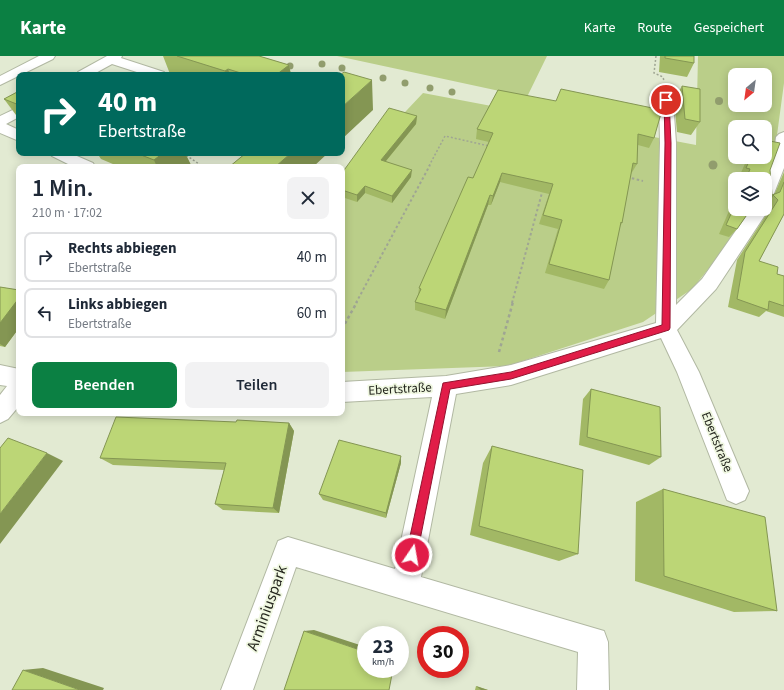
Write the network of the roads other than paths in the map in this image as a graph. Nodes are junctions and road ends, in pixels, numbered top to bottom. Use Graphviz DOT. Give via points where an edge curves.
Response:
graph roads {
  1 [pos="49,56"];
  2 [pos="113,57"];
  3 [pos="18,72"];
  4 [pos="88,72"];
  5 [pos="151,72"];
  6 [pos="16,73"];
  7 [pos="0,81"];
  8 [pos="666,100"];
  9 [pos="16,113"];
  10 [pos="0,122"];
  11 [pos="0,127"];
  12 [pos="16,135"];
  13 [pos="784,137"];
  14 [pos="63,156"];
  15 [pos="81,164"];
  16 [pos="772,178"];
  17 [pos="755,216"];
  18 [pos="666,328"];
  19 [pos="0,375"];
  20 [pos="16,378"];
  21 [pos="446,386"];
  22 [pos="345,392"];
  23 [pos="16,393"];
  24 [pos="0,412"];
  25 [pos="736,491"];
  26 [pos="405,586"];
  27 [pos="238,690"];
  28 [pos="593,690"];
  1 -- 3 [label="street"];
  2 -- 4 [label="street"];
  2 -- 5 [label="street"];
  6 -- 7 [label="street"];
  8 -- 18 [label="street, Ebertstraße"];
  9 -- 10 [label="street"];
  11 -- 12 [label="street"];
  13 -- 16 [label="street" via="782,153"];
  14 -- 15 [label="street"];
  17 -- 18 [label="street, Ebertstraße" via="708,284"];
  18 -- 21 [label="street, Ebertstraße" via="511,376"];
  18 -- 25 [label="street, Ebertstraße" via="688,372"];
  19 -- 20 [label="street"];
  21 -- 22 [label="street, Ebertstraße"];
  21 -- 26 [label="street"];
  23 -- 24 [label="street"];
  26 -- 27 [label="street, Arminiuspark" via="288,551"];
  26 -- 28 [label="street, Arminiuspark" via="594,642"];
}
